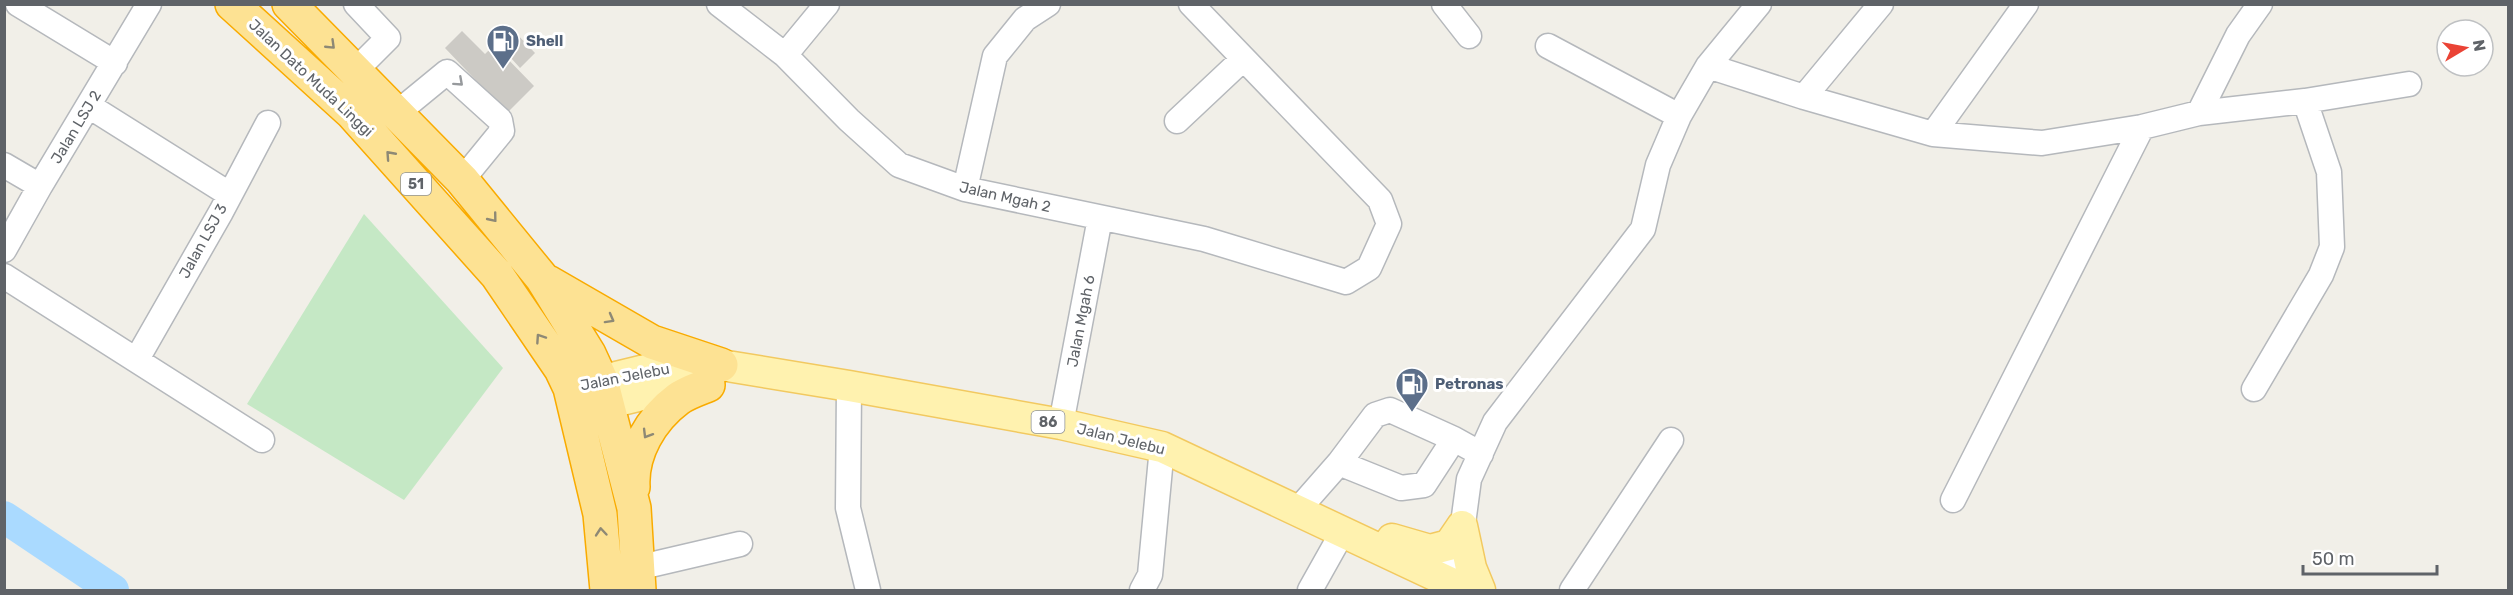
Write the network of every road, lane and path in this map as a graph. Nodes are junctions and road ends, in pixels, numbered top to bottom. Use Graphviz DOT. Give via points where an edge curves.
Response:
graph roads {
  1 [pos="18,4"];
  2 [pos="149,4"];
  3 [pos="232,4"];
  4 [pos="289,4"];
  5 [pos="356,4"];
  6 [pos="719,4"];
  7 [pos="827,4"];
  8 [pos="1048,4"];
  9 [pos="1191,4"];
  10 [pos="1443,4"];
  11 [pos="1759,4"];
  12 [pos="1881,4"];
  13 [pos="2026,4"];
  14 [pos="2260,4"];
  15 [pos="1469,36"];
  16 [pos="1548,46"];
  17 [pos="785,55"];
  18 [pos="1243,59"];
  19 [pos="115,63"];
  20 [pos="1708,66"];
  21 [pos="356,70"];
  22 [pos="2409,84"];
  23 [pos="1804,98"];
  24 [pos="2305,101"];
  25 [pos="89,106"];
  26 [pos="397,113"];
  27 [pos="2199,113"];
  28 [pos="1679,116"];
  29 [pos="1177,121"];
  30 [pos="268,123"];
  31 [pos="2142,127"];
  32 [pos="1933,134"];
  33 [pos="4,165"];
  34 [pos="462,180"];
  35 [pos="40,186"];
  36 [pos="965,189"];
  37 [pos="229,195"];
  38 [pos="1100,218"];
  39 [pos="4,250"];
  40 [pos="4,276"];
  41 [pos="542,278"];
  42 [pos="137,359"];
  43 [pos="714,375"];
  44 [pos="849,386"];
  45 [pos="2254,389"];
  46 [pos="588,396"];
  47 [pos="1061,424"];
  48 [pos="1454,439"];
  49 [pos="262,440"];
  50 [pos="1671,441"];
  51 [pos="1162,447"];
  52 [pos="1481,454"];
  53 [pos="1339,463"];
  54 [pos="1953,500"];
  55 [pos="633,508"];
  56 [pos="1318,522"];
  57 [pos="1462,526"];
  58 [pos="740,544"];
  59 [pos="638,579"];
  60 [pos="1456,585"];
  61 [pos="607,591"];
  62 [pos="868,591"];
  63 [pos="1142,591"];
  64 [pos="1310,591"];
  65 [pos="1480,591"];
  66 [pos="1572,591"];
  1 -- 19 [label="street"];
  2 -- 19 [label="street, Jalan LSJ 2"];
  46 -- 3 [label="highway, Jalan Dato Muda Linggi / 51, one-way" via="561,369 497,275 352,113"];
  4 -- 21 [label="highway, Jalan Dato Muda Linggi / 51, one-way"];
  5 -- 21 [label="street" via="388,38"];
  6 -- 17 [label="street, Jalan Mgah 2"];
  7 -- 17 [label="street"];
  8 -- 36 [label="street" via="1025,19 995,56"];
  9 -- 18 [label="street"];
  10 -- 15 [label="street"];
  11 -- 20 [label="street"];
  12 -- 23 [label="street"];
  13 -- 32 [label="street"];
  14 -- 27 [label="street" via="2238,35"];
  16 -- 28 [label="street"];
  17 -- 36 [label="street, Jalan Mgah 2" via="899,165"];
  18 -- 29 [label="street"];
  18 -- 38 [label="street, Jalan Mgah 2" via="1380,200 1389,224 1369,268 1346,282 1204,239"];
  19 -- 25 [label="street, Jalan LSJ 2"];
  20 -- 23 [label="street"];
  20 -- 28 [label="street"];
  21 -- 26 [label="highway, Jalan Dato Muda Linggi / 51"];
  22 -- 24 [label="street"];
  23 -- 32 [label="street"];
  24 -- 27 [label="street"];
  24 -- 45 [label="street" via="2329,172 2332,247 2321,274"];
  25 -- 35 [label="street, Jalan LSJ 2"];
  25 -- 37 [label="street"];
  26 -- 34 [label="highway, Jalan Dato Muda Linggi / 51"];
  26 -- 34 [label="street, one-way" via="447,72 500,120 502,131"];
  27 -- 31 [label="street"];
  28 -- 52 [label="street" via="1658,165 1643,229 1495,422"];
  30 -- 37 [label="street, Jalan LSJ 3"];
  31 -- 32 [label="street" via="2042,143"];
  31 -- 54 [label="street"];
  33 -- 35 [label="street"];
  34 -- 41 [label="highway, Jalan Dato Muda Linggi / 51, one-way"];
  35 -- 39 [label="street, Jalan LSJ 2"];
  36 -- 38 [label="street, Jalan Mgah 2"];
  37 -- 42 [label="street, Jalan LSJ 3"];
  38 -- 47 [label="street, Jalan Mgah 6"];
  40 -- 42 [label="street"];
  41 -- 43 [label="highway, one-way"];
  41 -- 46 [label="highway, Jalan Dato Muda Linggi / 51" via="589,354"];
  42 -- 49 [label="street"];
  43 -- 44 [label="main road, Jalan Jelebu / 86" via="786,376"];
  43 -- 46 [label="main road, Jalan Jelebu / 86" via="657,367"];
  43 -- 55 [label="highway, one-way" via="656,419 640,446 632,477"];
  44 -- 47 [label="main road, Jalan Jelebu / 86"];
  44 -- 62 [label="street" via="848,508"];
  46 -- 55 [label="highway, Jalan Dato Muda Linggi / 51"];
  61 -- 46 [label="highway, Jalan Dato Muda Linggi / 51, one-way"];
  47 -- 51 [label="main road, Jalan Jelebu / 86"];
  48 -- 52 [label="street"];
  48 -- 53 [label="street" via="1424,485 1401,488"];
  48 -- 53 [label="street" via="1390,410 1375,415"];
  50 -- 66 [label="street"];
  51 -- 56 [label="main road, Jalan Jelebu / 86"];
  51 -- 63 [label="street" via="1150,575"];
  52 -- 57 [label="street" via="1469,479"];
  53 -- 56 [label="street"];
  55 -- 59 [label="highway, Jalan Dato Muda Linggi / 51"];
  56 -- 57 [label="main road" via="1430,550 1449,545"];
  56 -- 60 [label="main road, Jalan Jelebu / 86"];
  56 -- 64 [label="street"];
  57 -- 60 [label="street"];
  57 -- 65 [label="main road"];
  58 -- 59 [label="street"];
}
